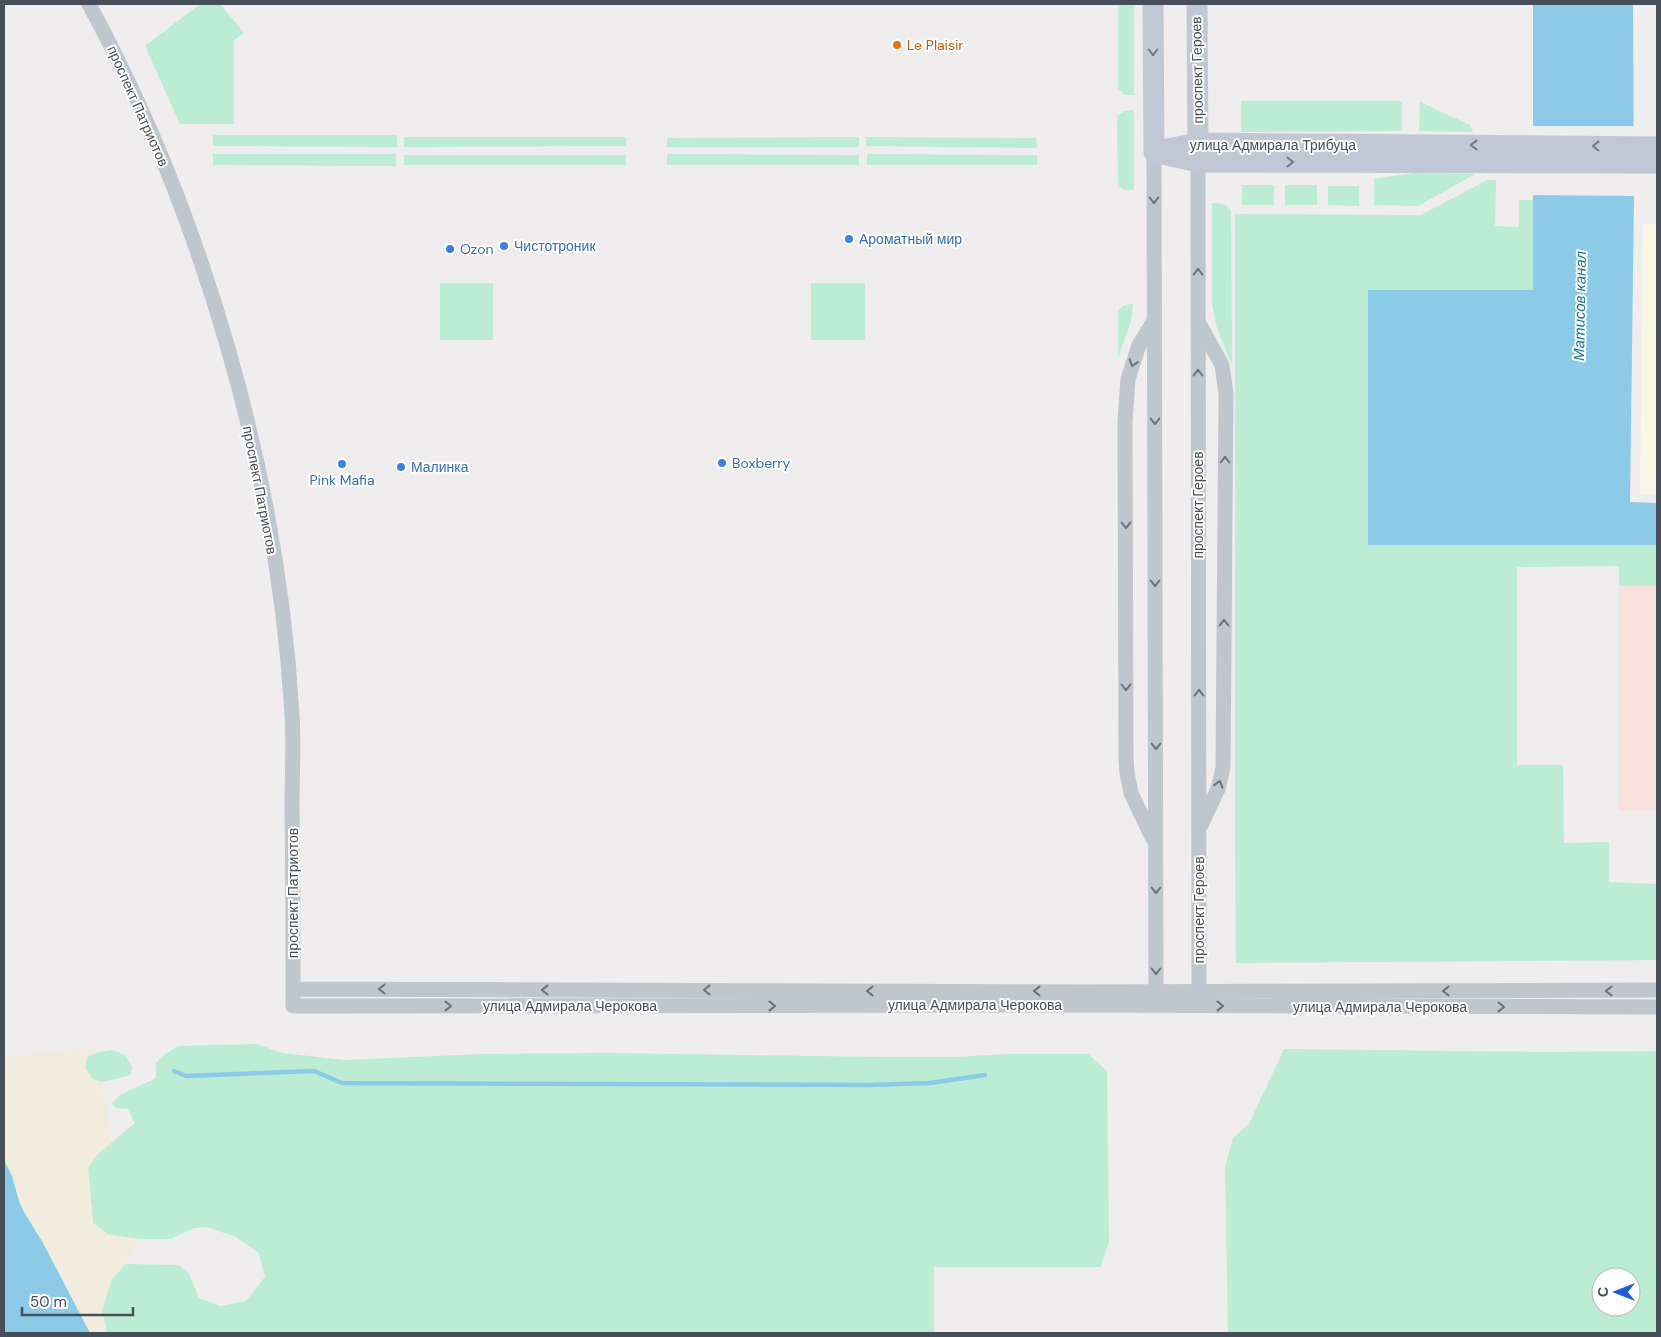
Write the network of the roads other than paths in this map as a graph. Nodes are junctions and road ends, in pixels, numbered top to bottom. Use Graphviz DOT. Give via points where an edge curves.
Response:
graph roads {
  1 [pos="89,4"];
  2 [pos="1153,4"];
  3 [pos="1197,4"];
  4 [pos="1154,152"];
  5 [pos="1198,153"];
  6 [pos="1651,155"];
  7 [pos="1154,319"];
  8 [pos="1198,320"];
  9 [pos="1199,829"];
  10 [pos="1156,844"];
  11 [pos="293,989"];
  12 [pos="1657,990"];
  13 [pos="1156,999"];
  14 [pos="1199,999"];
  15 [pos="293,1006"];
  16 [pos="1657,1007"];
  1 -- 11 [label="street, проспект Патриотов" via="113,47 158,148 196,248 229,353 256,459 279,592 292,717"];
  2 -- 4 [label="street, one-way"];
  3 -- 5 [label="street, проспект Героев"];
  4 -- 5 [label="street, улица Адмирала Трибуца"];
  4 -- 7 [label="street, one-way"];
  5 -- 6 [label="street, улица Адмирала Трибуца"];
  8 -- 5 [label="street, проспект Героев, one-way"];
  7 -- 10 [label="street, one-way"];
  7 -- 10 [label="street, one-way" via="1139,346 1128,379 1126,757 1131,793"];
  9 -- 8 [label="street, проспект Героев, one-way"];
  9 -- 8 [label="street, one-way" via="1218,789 1223,768 1226,393 1222,365"];
  9 -- 14 [label="street, проспект Героев"];
  10 -- 13 [label="street, one-way"];
  13 -- 11 [label="street, улица Адмирала Черокова, one-way"];
  11 -- 15 [label="street, проспект Патриотов"];
  12 -- 14 [label="street, улица Адмирала Черокова, one-way"];
  13 -- 14 [label="street, улица Адмирала Черокова"];
  15 -- 13 [label="street, улица Адмирала Черокова, one-way"];
  14 -- 16 [label="street, улица Адмирала Черокова, one-way"];
}
